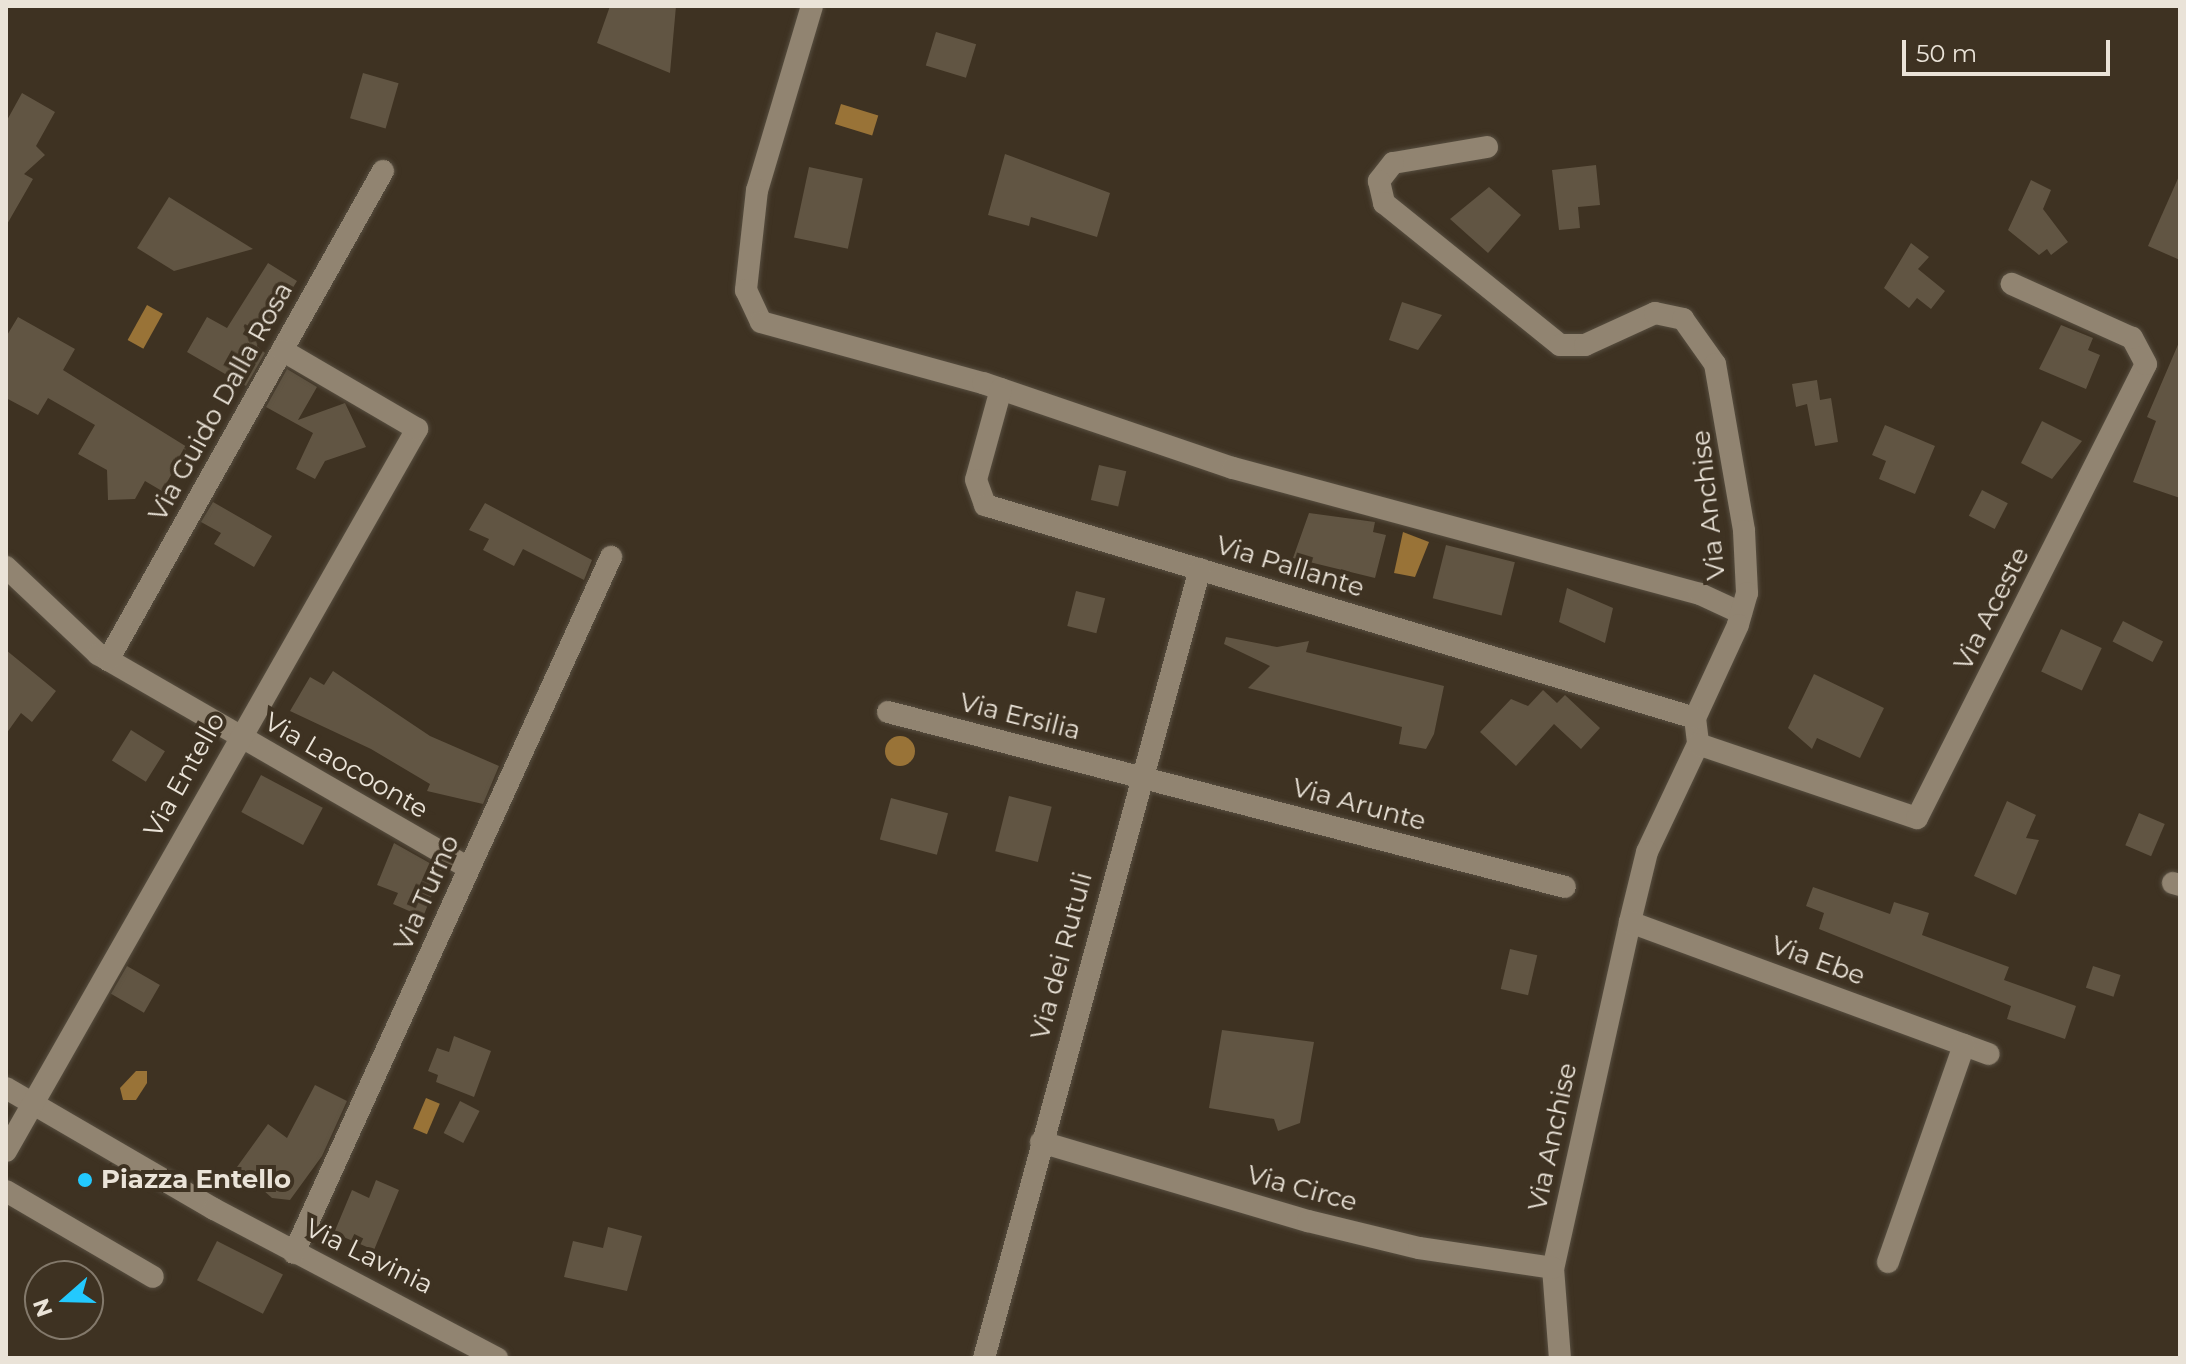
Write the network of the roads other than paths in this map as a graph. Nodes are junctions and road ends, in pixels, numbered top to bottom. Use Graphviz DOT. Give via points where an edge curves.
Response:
graph roads {
  1 [pos="812,6"];
  2 [pos="1487,147"];
  3 [pos="383,171"];
  4 [pos="2012,284"];
  5 [pos="282,350"];
  6 [pos="1001,389"];
  7 [pos="611,557"];
  8 [pos="6,567"];
  9 [pos="1200,569"];
  10 [pos="1741,613"];
  11 [pos="108,660"];
  12 [pos="888,712"];
  13 [pos="1695,718"];
  14 [pos="239,737"];
  15 [pos="1698,744"];
  16 [pos="1138,777"];
  17 [pos="469,868"];
  18 [pos="1565,887"];
  19 [pos="1630,922"];
  20 [pos="1964,1045"];
  21 [pos="1988,1054"];
  22 [pos="6,1088"];
  23 [pos="33,1104"];
  24 [pos="1041,1142"];
  25 [pos="6,1151"];
  26 [pos="6,1191"];
  27 [pos="294,1253"];
  28 [pos="1888,1262"];
  29 [pos="1553,1268"];
  30 [pos="153,1277"];
  31 [pos="497,1358"];
  32 [pos="984,1358"];
  33 [pos="1560,1358"];
  1 -- 6 [label="street" via="757,190 749,304 761,322"];
  2 -- 10 [label="street, Via Anchise" via="1393,163 1379,181 1384,203 1560,345 1585,345 1655,313 1683,319 1698,333 1725,401 1744,531"];
  3 -- 5 [label="street, Via Guido Dalla Rosa"];
  4 -- 15 [label="street, Via Aceste" via="2132,338 2146,364 1917,818"];
  5 -- 11 [label="street, Via Guido Dalla Rosa"];
  5 -- 14 [label="street, Via Entello" via="417,429"];
  6 -- 9 [label="street, Via Pallante" via="976,480 985,505"];
  6 -- 10 [label="street" via="1233,468 1700,594"];
  7 -- 17 [label="street, Via Turno"];
  8 -- 11 [label="street, Via Laocoonte"];
  9 -- 13 [label="street, Via Pallante"];
  9 -- 16 [label="street, Via dei Rutuli"];
  10 -- 13 [label="street, Via Anchise" via="1720,678"];
  11 -- 14 [label="street, Via Laocoonte"];
  12 -- 16 [label="street, Via Ersilia"];
  13 -- 15 [label="street"];
  14 -- 17 [label="street, Via Laocoonte"];
  14 -- 23 [label="street, Via Entello"];
  15 -- 19 [label="street, Via Anchise" via="1647,852"];
  16 -- 18 [label="street, Via Arunte"];
  16 -- 24 [label="street, Via dei Rutuli"];
  17 -- 27 [label="street, Via Turno"];
  19 -- 20 [label="street, Via Ebe"];
  19 -- 29 [label="street, Via Anchise"];
  20 -- 21 [label="street, Via Ebe"];
  20 -- 28 [label="street"];
  22 -- 23 [label="street, Via Lavinia"];
  23 -- 25 [label="street, Via Entello"];
  23 -- 27 [label="street, Via Lavinia"];
  24 -- 29 [label="street, Via Circe" via="1391,1241"];
  24 -- 32 [label="street, Via dei Rutuli"];
  26 -- 30 [label="street"];
  27 -- 31 [label="street, Via Lavinia"];
  29 -- 33 [label="street, Via Anchise"];
}
